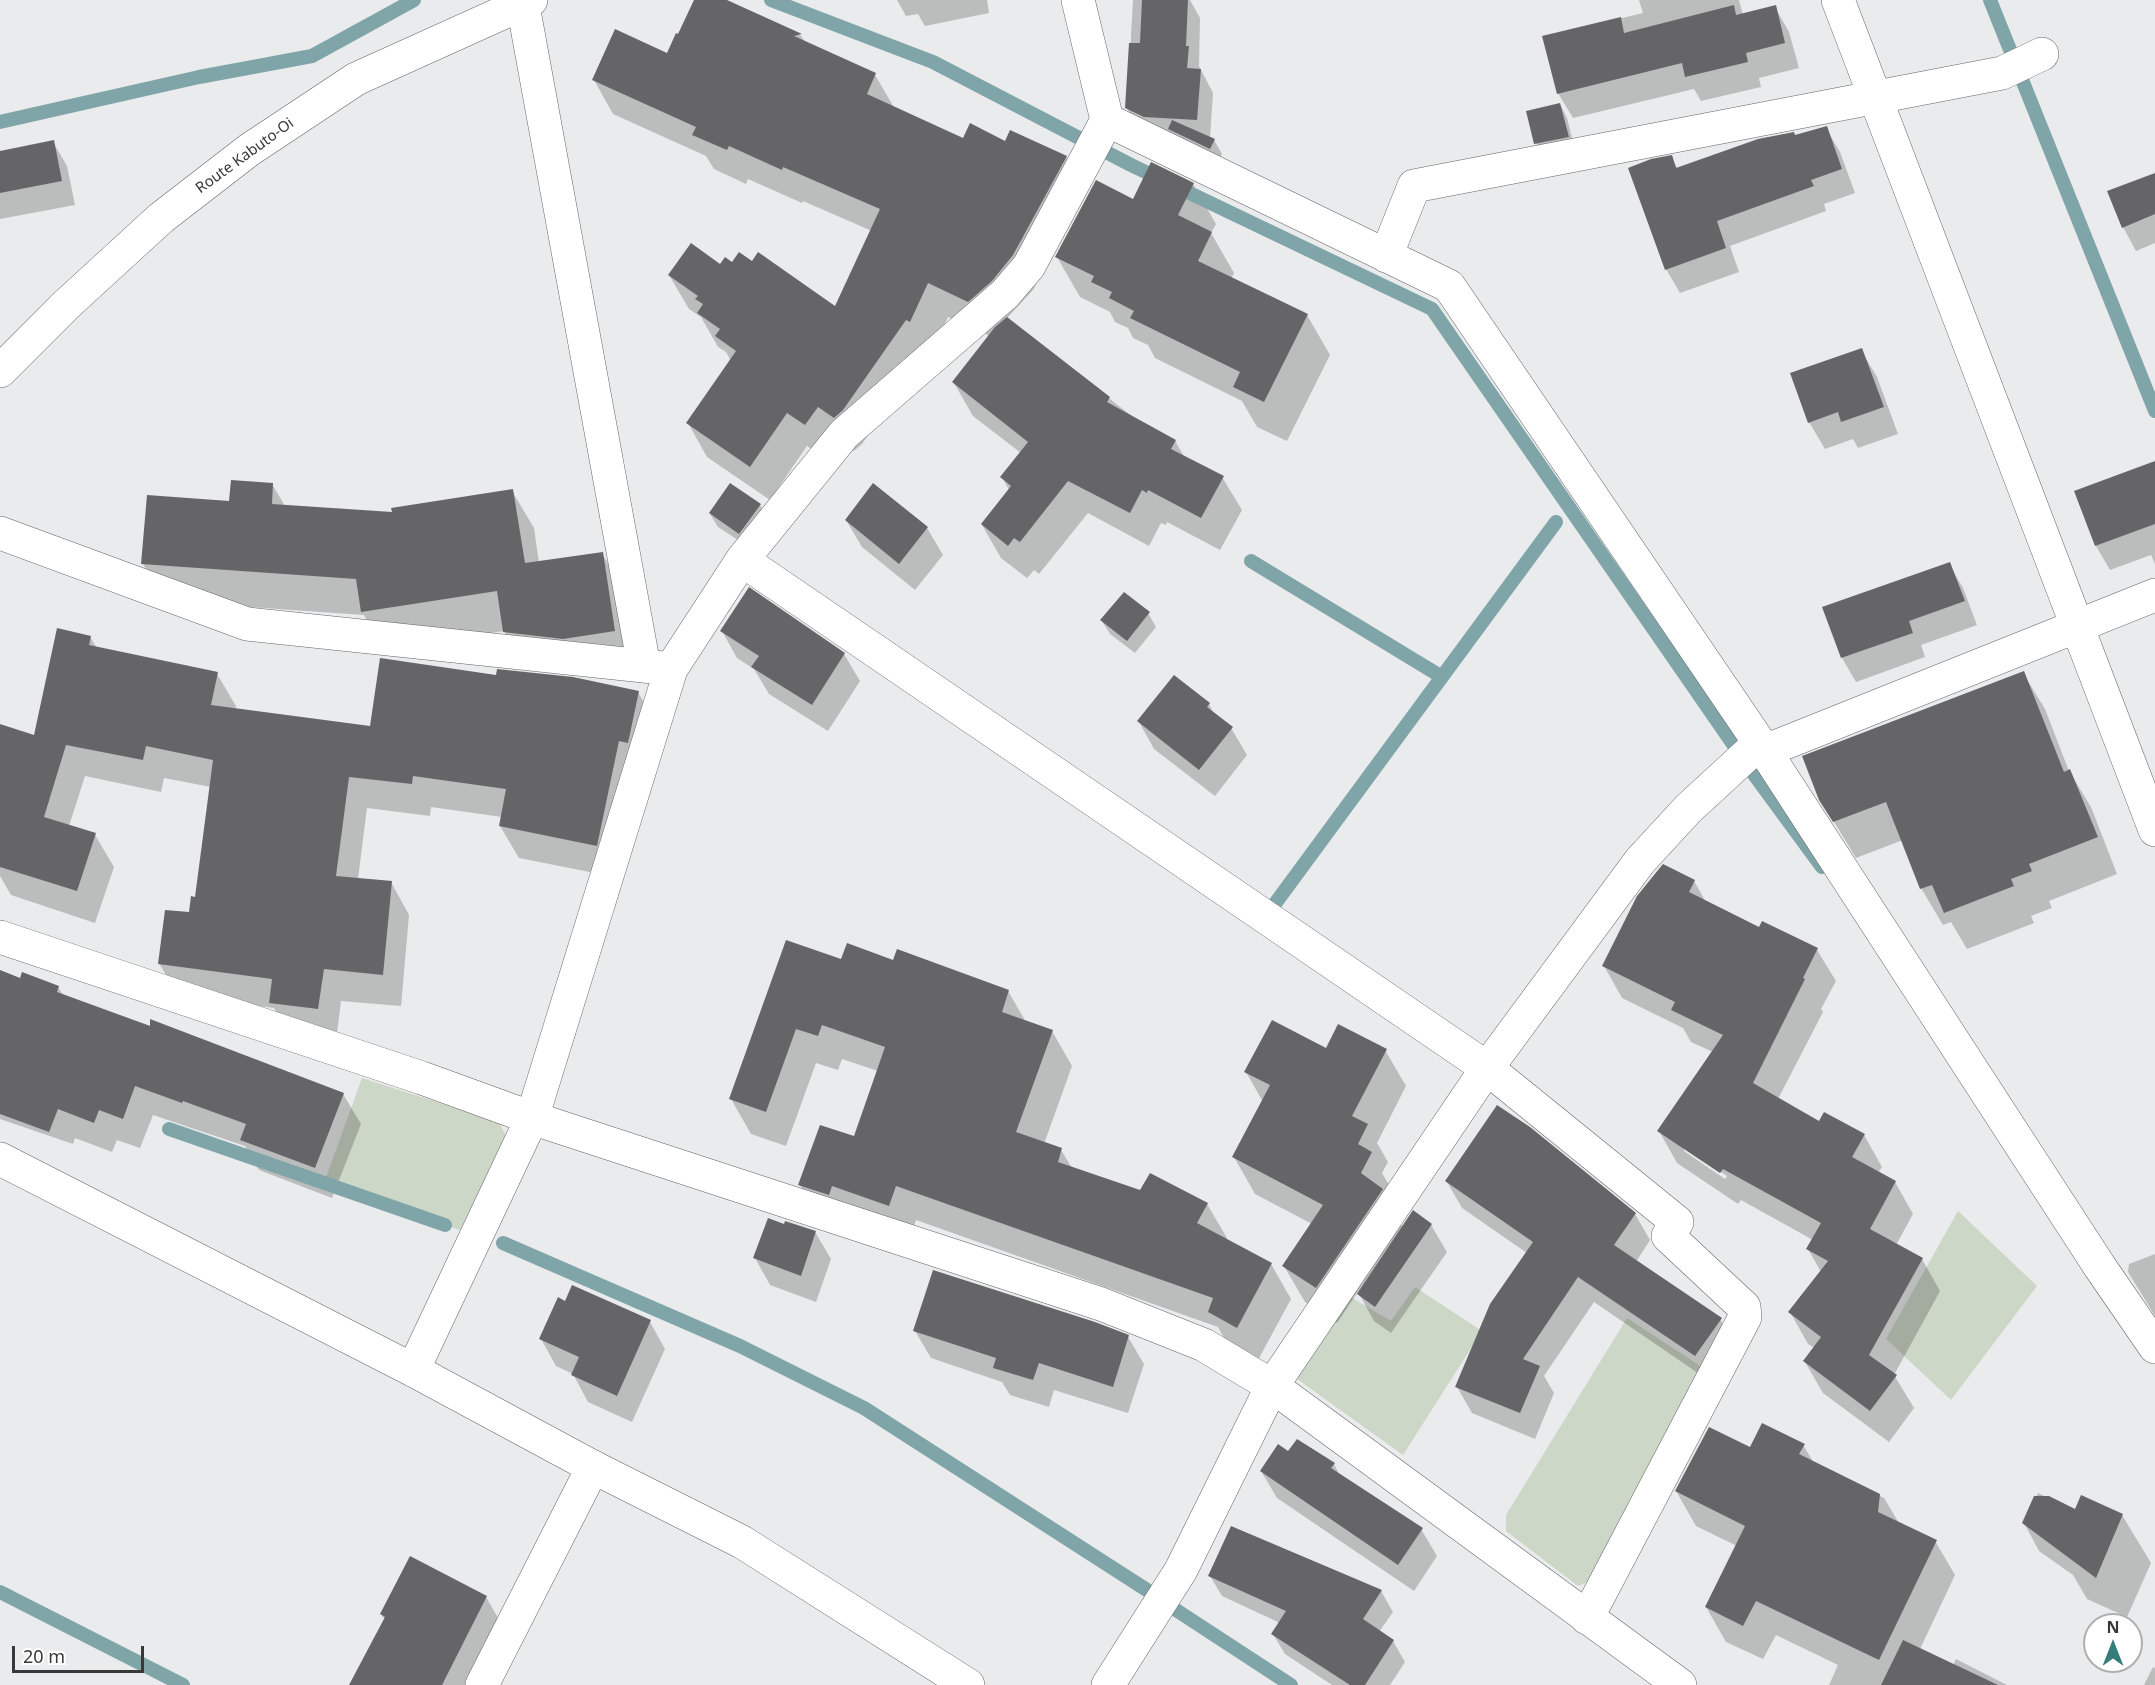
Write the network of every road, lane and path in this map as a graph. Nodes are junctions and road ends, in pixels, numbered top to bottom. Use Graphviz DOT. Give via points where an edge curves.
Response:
graph roads {
  1 [pos="1078,0"];
  2 [pos="1838,0"];
  3 [pos="525,1"];
  4 [pos="2042,54"];
  5 [pos="1876,97"];
  6 [pos="1098,137"];
  7 [pos="1386,256"];
  8 [pos="0,371"];
  9 [pos="0,533"];
  10 [pos="742,560"];
  11 [pos="2155,595"];
  12 [pos="2076,627"];
  13 [pos="658,668"];
  14 [pos="1750,756"];
  15 [pos="2155,830"];
  16 [pos="0,937"];
  17 [pos="1487,1068"];
  18 [pos="532,1118"];
  19 [pos="0,1159"];
  20 [pos="2155,1347"];
  21 [pos="413,1370"];
  22 [pos="1272,1386"];
  23 [pos="593,1467"];
  24 [pos="1587,1618"];
  25 [pos="482,1685"];
  26 [pos="968,1685"];
  27 [pos="1108,1685"];
  28 [pos="1680,1685"];
  1 -- 6 [label="street"];
  2 -- 5 [label="street"];
  3 -- 8 [label="street, Route Kabuto-Oi" via="356,79 249,150 161,218"];
  3 -- 13 [label="street"];
  4 -- 5 [label="street" via="2002,73"];
  5 -- 7 [label="street" via="1414,186"];
  5 -- 12 [label="street"];
  6 -- 7 [label="street"];
  6 -- 10 [label="street" via="1029,266 1005,294 844,434"];
  7 -- 14 [label="street" via="1449,286"];
  9 -- 13 [label="street" via="247,624"];
  10 -- 13 [label="street"];
  10 -- 17 [label="street"];
  11 -- 12 [label="street"];
  12 -- 14 [label="street"];
  12 -- 15 [label="street"];
  13 -- 18 [label="street"];
  14 -- 17 [label="street" via="1688,809 1640,861"];
  14 -- 20 [label="street"];
  16 -- 18 [label="street"];
  17 -- 22 [label="street"];
  17 -- 24 [label="street" via="1677,1222 1668,1236 1744,1306 1745,1317"];
  18 -- 21 [label="street"];
  18 -- 22 [label="street" via="1101,1304 1204,1345"];
  19 -- 21 [label="street"];
  21 -- 23 [label="street"];
  22 -- 24 [label="street"];
  22 -- 27 [label="street" via="1181,1570"];
  23 -- 25 [label="street"];
  23 -- 26 [label="street" via="742,1542"];
  24 -- 28 [label="street"];
}
